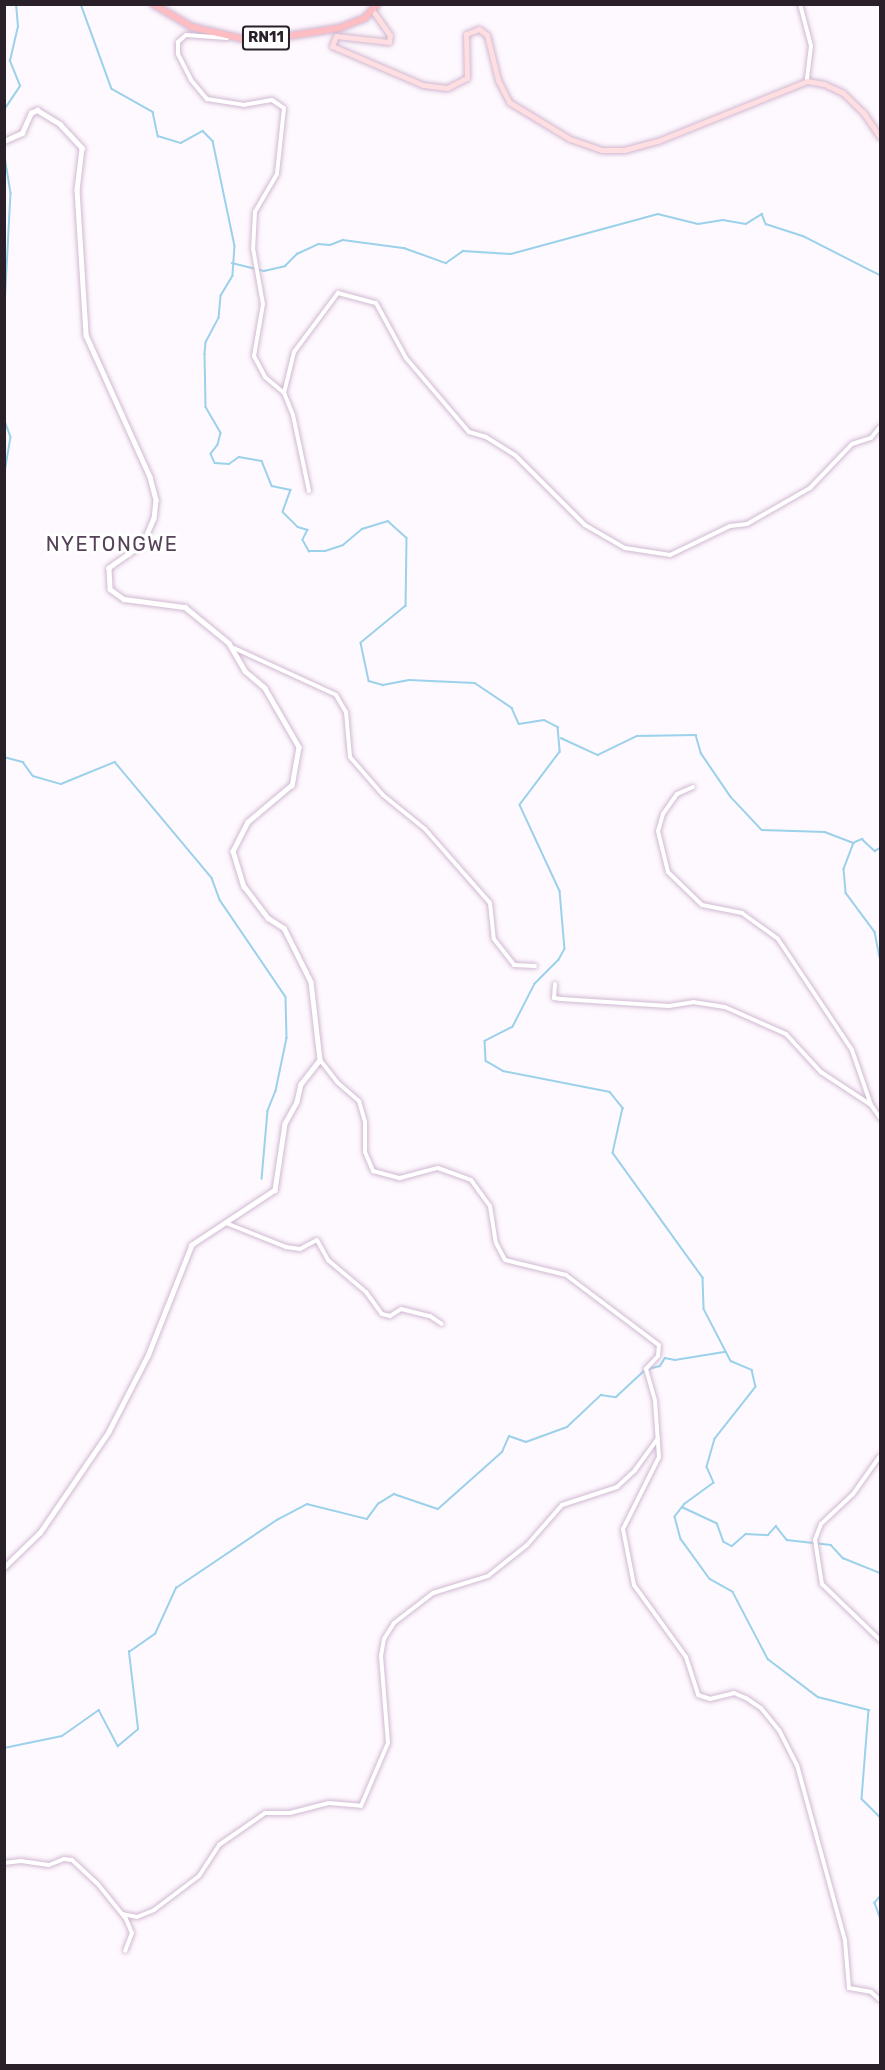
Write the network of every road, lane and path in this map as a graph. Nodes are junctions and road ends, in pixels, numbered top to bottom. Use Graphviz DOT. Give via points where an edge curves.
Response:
graph roads {
  1 [pos="153,4"];
  2 [pos="377,4"];
  3 [pos="800,4"];
  4 [pos="373,11"];
  5 [pos="243,39"];
  6 [pos="807,81"];
  7 [pos="880,137"];
  8 [pos="4,141"];
  9 [pos="284,393"];
  10 [pos="880,427"];
  11 [pos="309,491"];
  12 [pos="234,648"];
  13 [pos="693,787"];
  14 [pos="535,966"];
  15 [pos="555,984"];
  16 [pos="320,1060"];
  17 [pos="871,1105"];
  18 [pos="880,1118"];
  19 [pos="226,1223"];
  20 [pos="442,1324"];
  21 [pos="658,1438"];
  22 [pos="880,1456"];
  23 [pos="4,1568"];
  24 [pos="880,1640"];
  25 [pos="4,1863"];
  26 [pos="122,1914"];
  27 [pos="125,1951"];
  28 [pos="880,2000"];
  1 -- 5 [label="main road, RN11" via="192,27"];
  2 -- 4 [label="main road"];
  3 -- 6 [label="street" via="811,46"];
  4 -- 5 [label="main road, RN11" via="339,28"];
  4 -- 6 [label="main road" via="390,35 389,42 336,36 332,46 423,85 447,88 466,78 465,38 468,31 479,29 487,35 508,102 570,139 602,150 624,150 658,141"];
  5 -- 9 [label="street" via="186,35 178,42 178,54 191,80 207,99 243,105 272,100 284,108 277,174 255,212 253,240 264,304 254,356 265,377 279,393"];
  6 -- 7 [label="main road" via="843,93 863,112"];
  8 -- 12 [label="street" via="20,135 31,113 37,110 60,124 82,148 77,190 86,335 150,477 156,501 154,518 143,544 109,568 110,589 124,599 185,607"];
  9 -- 10 [label="street" via="294,352 315,330 329,300 347,292 375,303 406,358 469,432 486,437 515,456 585,525 610,543 670,555 730,526 747,524 810,488 852,444 871,438"];
  9 -- 11 [label="street" via="293,415"];
  12 -- 14 [label="street" via="336,695 346,712 350,757 384,795 425,829 490,903 494,939 514,965"];
  12 -- 16 [label="street" via="245,671 265,688 299,747 292,786 248,822 233,851 244,886 268,918 284,928 311,982"];
  13 -- 17 [label="street" via="676,794 658,831 668,872 702,906 742,914 778,939 852,1050"];
  15 -- 17 [label="street" via="554,998 561,999 669,1006 693,1002 725,1007 786,1034 821,1072"];
  16 -- 19 [label="street" via="301,1084 285,1124 275,1190"];
  16 -- 21 [label="street" via="359,1101 365,1122 365,1152 373,1171 400,1178 438,1168 471,1180 490,1206 496,1243 505,1260 566,1275 659,1345 658,1356 646,1369 655,1401"];
  17 -- 18 [label="street"];
  19 -- 20 [label="street" via="286,1247 300,1249 317,1240 328,1260 366,1292 382,1314 390,1316 401,1310 430,1316"];
  19 -- 23 [label="street" via="188,1251 148,1356 109,1432 40,1533"];
  21 -- 26 [label="street" via="617,1487 562,1505 527,1545 488,1576 433,1593 400,1616 384,1639 381,1656 388,1743 361,1806 326,1803 258,1816 235,1838 219,1845 198,1876 154,1910 137,1917"];
  21 -- 28 [label="street" via="657,1462 623,1529 638,1595 686,1657 698,1695 710,1699 734,1693 746,1698 761,1708 779,1730 797,1765 845,1941 849,1988 871,1992"];
  22 -- 24 [label="street" via="854,1494 821,1524 815,1540 822,1584"];
  25 -- 26 [label="street" via="49,1865 64,1858 72,1860"];
  26 -- 27 [label="street" via="132,1932"];
}
